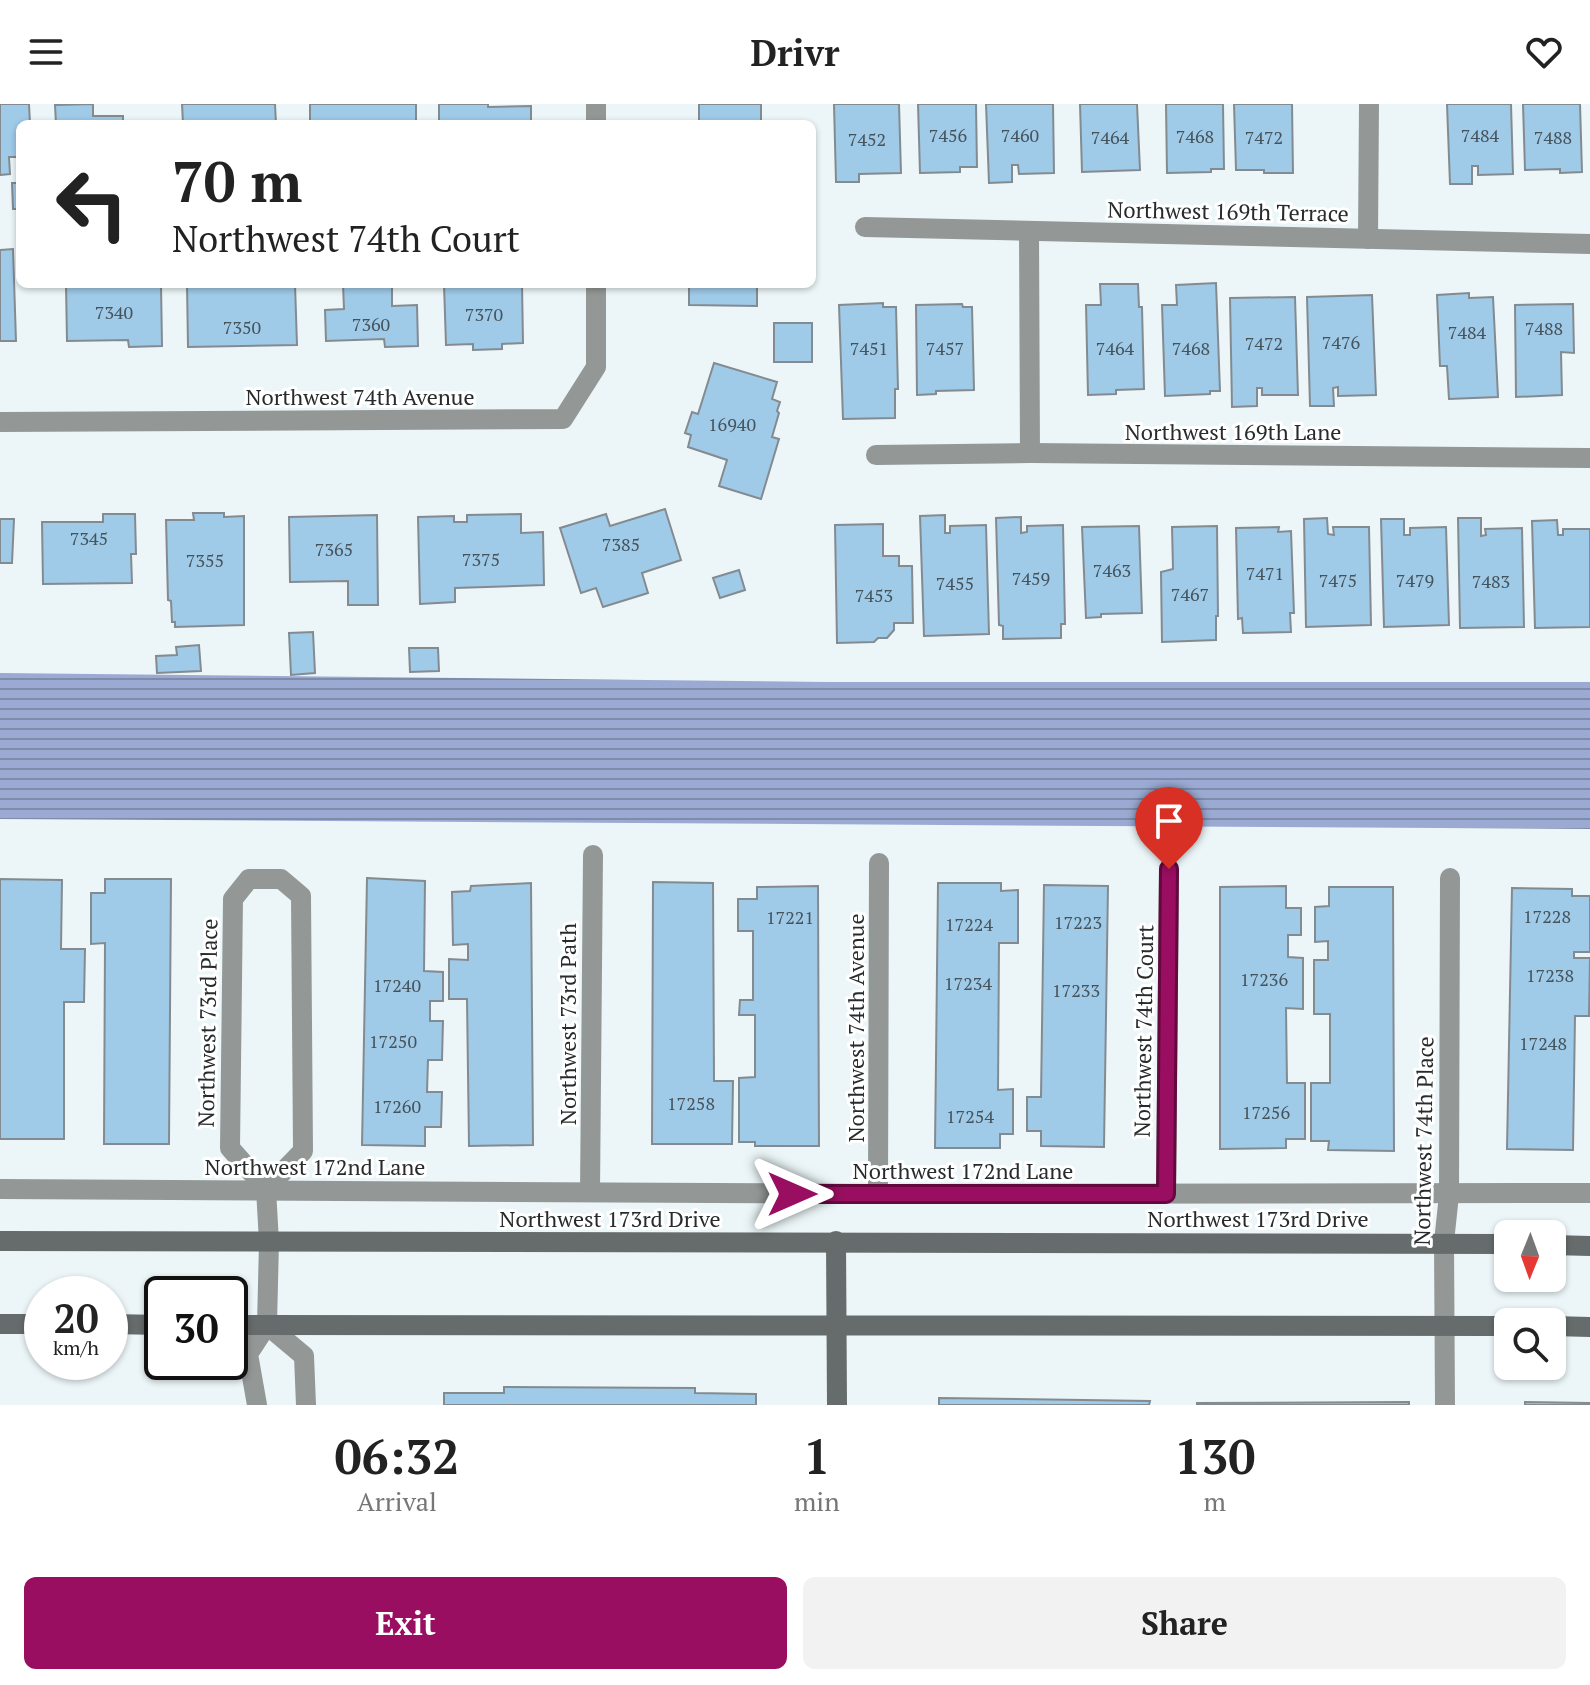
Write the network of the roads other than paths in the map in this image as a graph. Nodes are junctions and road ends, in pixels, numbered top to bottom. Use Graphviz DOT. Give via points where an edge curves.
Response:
graph roads {
  1 [pos="1369,104"];
  2 [pos="865,227"];
  3 [pos="1029,231"];
  4 [pos="1368,239"];
  5 [pos="1590,244"];
  6 [pos="596,288"];
  7 [pos="7,422"];
  8 [pos="1030,453"];
  9 [pos="876,455"];
  10 [pos="1590,458"];
  11 [pos="593,855"];
  12 [pos="879,863"];
  13 [pos="1169,869"];
  14 [pos="1450,878"];
  15 [pos="0,1189"];
  16 [pos="266,1189"];
  17 [pos="590,1192"];
  18 [pos="1590,1193"];
  19 [pos="878,1194"];
  20 [pos="1166,1194"];
  21 [pos="1449,1195"];
  22 [pos="0,1241"];
  23 [pos="836,1241"];
  24 [pos="269,1242"];
  25 [pos="1444,1242"];
  26 [pos="1494,1244"];
  27 [pos="1566,1245"];
  28 [pos="1590,1246"];
  29 [pos="0,1324"];
  30 [pos="24,1324"];
  31 [pos="836,1324"];
  32 [pos="248,1325"];
  33 [pos="267,1325"];
  34 [pos="1444,1326"];
  35 [pos="1494,1326"];
  36 [pos="1566,1326"];
  37 [pos="1590,1327"];
  38 [pos="257,1405"];
  39 [pos="306,1405"];
  40 [pos="837,1405"];
  41 [pos="1445,1405"];
  1 -- 4 [label="street"];
  2 -- 3 [label="street, Northwest 169th Terrace"];
  3 -- 4 [label="street, Northwest 169th Terrace"];
  3 -- 8 [label="street"];
  4 -- 5 [label="street, Northwest 169th Terrace"];
  6 -- 7 [label="street, Northwest 74th Avenue" via="596,367 563,419"];
  8 -- 9 [label="street, Northwest 169th Lane"];
  8 -- 10 [label="street, Northwest 169th Lane"];
  11 -- 17 [label="street, Northwest 73rd Path"];
  12 -- 19 [label="street, Northwest 74th Avenue"];
  13 -- 20 [label="street, Northwest 74th Court"];
  14 -- 21 [label="street, Northwest 74th Place"];
  15 -- 16 [label="street, Northwest 172nd Lane"];
  16 -- 16 [label="street, Northwest 73rd Place" via="303,1151 301,896 281,879 249,879 233,899 230,1148"];
  16 -- 17 [label="street, Northwest 172nd Lane"];
  16 -- 24 [label="street"];
  17 -- 19 [label="street, Northwest 172nd Lane"];
  18 -- 21 [label="street, Northwest 172nd Lane"];
  19 -- 20 [label="street, Northwest 172nd Lane"];
  20 -- 21 [label="street, Northwest 172nd Lane"];
  21 -- 25 [label="street, Northwest 74th Place"];
  22 -- 24 [label="street, Northwest 173rd Drive"];
  23 -- 24 [label="street, Northwest 173rd Drive"];
  23 -- 25 [label="street, Northwest 173rd Drive"];
  23 -- 31 [label="street"];
  24 -- 33 [label="street"];
  25 -- 26 [label="street, Northwest 173rd Drive"];
  25 -- 34 [label="street, Northwest 74th Place"];
  27 -- 28 [label="street"];
  29 -- 30 [label="street"];
  31 -- 33 [label="street"];
  31 -- 34 [label="street"];
  31 -- 40 [label="street"];
  32 -- 33 [label="street"];
  33 -- 38 [label="street" via="248,1354"];
  33 -- 39 [label="street" via="304,1356"];
  34 -- 35 [label="street"];
  34 -- 41 [label="street, Northwest 74th Place"];
  36 -- 37 [label="street"];
}
